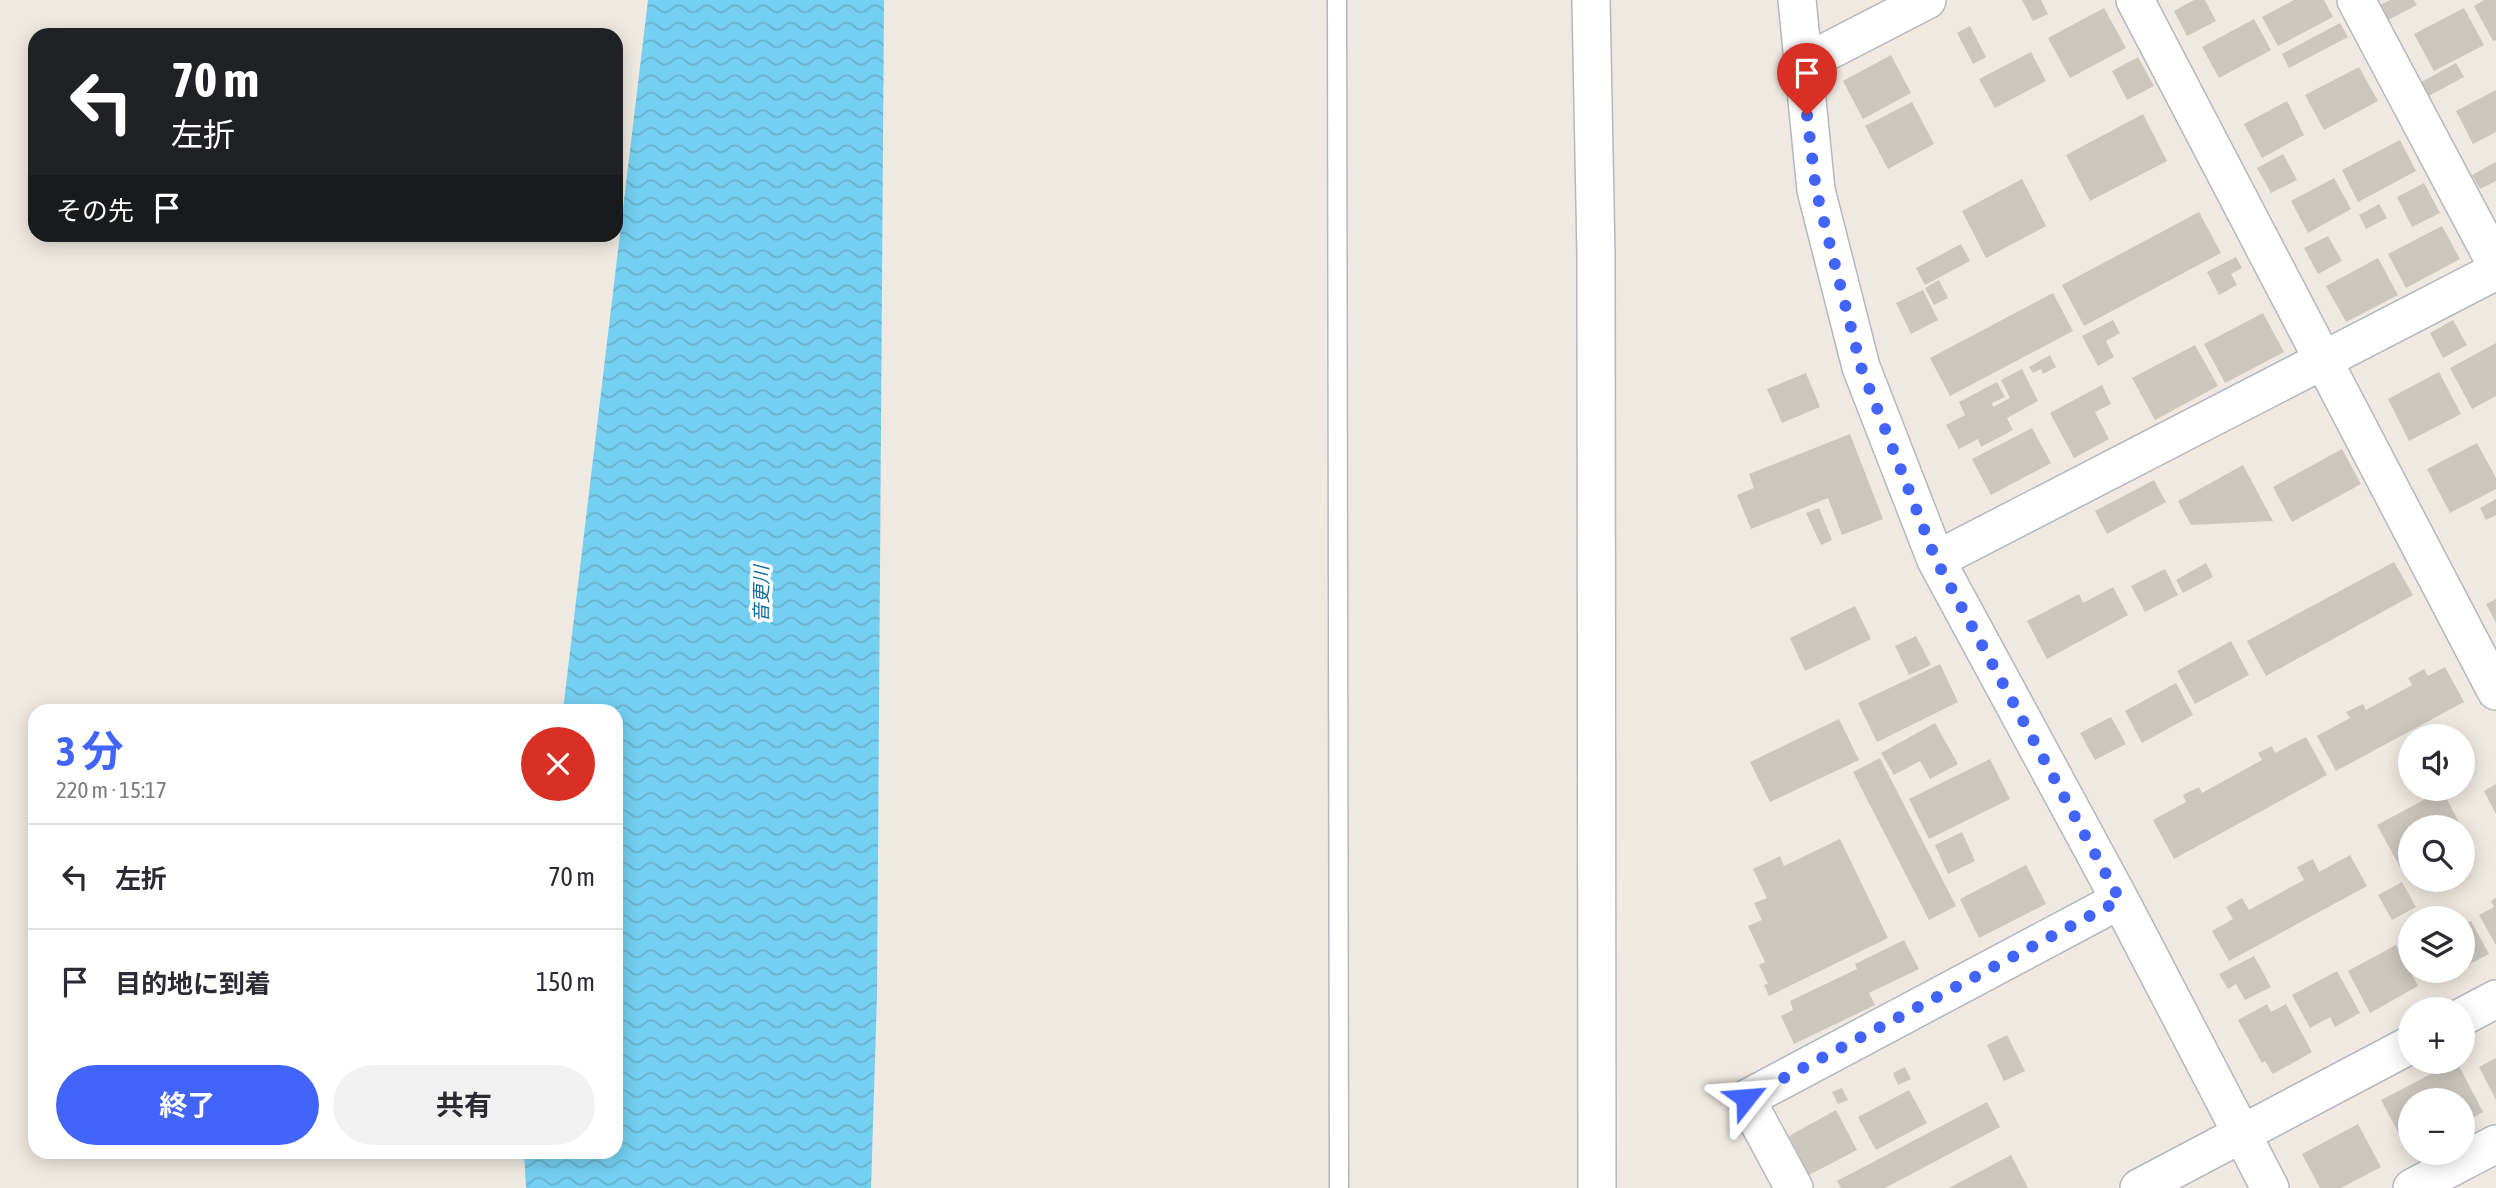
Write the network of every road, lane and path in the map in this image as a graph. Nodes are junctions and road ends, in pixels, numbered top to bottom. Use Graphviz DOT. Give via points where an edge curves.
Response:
graph roads {
  1 [pos="1337,0"];
  2 [pos="1591,0"];
  3 [pos="1797,0"];
  4 [pos="1927,0"];
  5 [pos="2135,0"];
  6 [pos="2356,0"];
  7 [pos="1801,65"];
  8 [pos="2496,264"];
  9 [pos="2496,271"];
  10 [pos="2323,360"];
  11 [pos="1936,560"];
  12 [pos="2496,691"];
  13 [pos="2120,900"];
  14 [pos="2496,999"];
  15 [pos="2475,1010"];
  16 [pos="2398,1051"];
  17 [pos="2241,1135"];
  18 [pos="2496,1144"];
  19 [pos="1339,1188"];
  20 [pos="1597,1188"];
  21 [pos="1794,1188"];
  22 [pos="2139,1188"];
  23 [pos="2270,1188"];
  24 [pos="2412,1188"];
  1 -- 19 [label="lane"];
  2 -- 20 [label="street" via="1597,310"];
  3 -- 7 [label="street"];
  4 -- 7 [label="street"];
  5 -- 10 [label="street"];
  6 -- 8 [label="street"];
  7 -- 11 [label="street" via="1816,190 1861,367"];
  9 -- 10 [label="street"];
  10 -- 11 [label="street"];
  10 -- 12 [label="street"];
  11 -- 13 [label="street"];
  13 -- 17 [label="street"];
  13 -- 21 [label="street" via="1746,1098"];
  14 -- 15 [label="street"];
  16 -- 17 [label="street"];
  17 -- 22 [label="street"];
  17 -- 23 [label="street"];
  18 -- 24 [label="street"];
}
